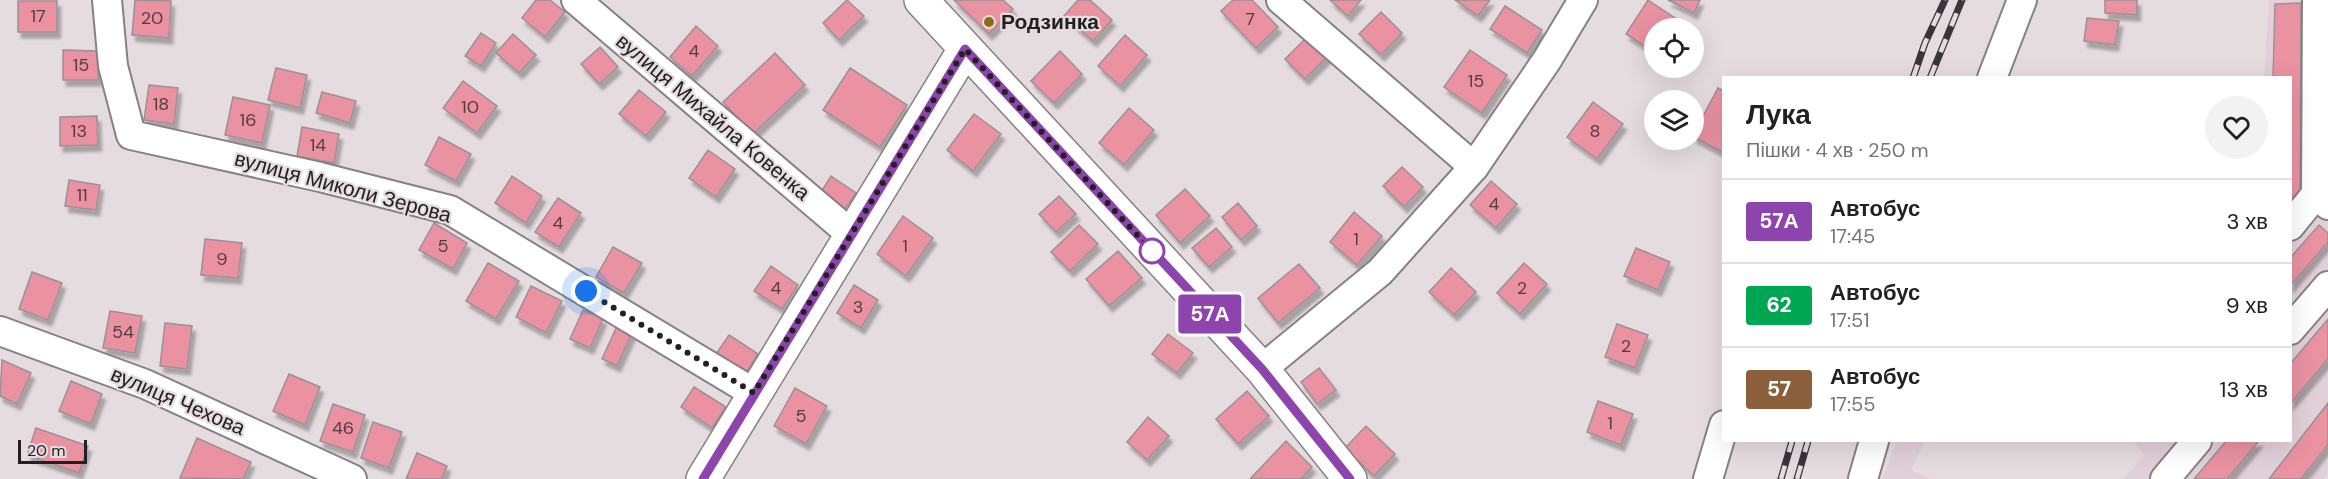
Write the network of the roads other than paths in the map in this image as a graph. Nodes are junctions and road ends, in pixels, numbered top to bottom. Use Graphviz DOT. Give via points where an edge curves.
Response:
graph roads {
  1 [pos="107,0"];
  2 [pos="576,0"];
  3 [pos="921,0"];
  4 [pos="1281,0"];
  5 [pos="1583,0"];
  6 [pos="2022,0"];
  7 [pos="2317,0"];
  8 [pos="965,49"];
  9 [pos="1993,76"];
  10 [pos="1474,167"];
  11 [pos="2322,199"];
  12 [pos="2292,224"];
  13 [pos="851,234"];
  14 [pos="2328,286"];
  15 [pos="2292,328"];
  16 [pos="0,331"];
  17 [pos="1262,369"];
  18 [pos="754,393"];
  19 [pos="1722,432"];
  20 [pos="1874,442"];
  21 [pos="2196,442"];
  22 [pos="352,479"];
  23 [pos="703,479"];
  24 [pos="1350,479"];
  25 [pos="1708,479"];
  26 [pos="1863,479"];
  27 [pos="2165,479"];
  1 -- 18 [label="street, вулиця Миколи Зерова" via="112,66 131,135 450,210"];
  2 -- 13 [label="street, вулиця Михайла Ковенка"];
  3 -- 8 [label="main road"];
  4 -- 10 [label="street"];
  5 -- 10 [label="street"];
  6 -- 9 [label="street"];
  7 -- 11 [label="street"];
  8 -- 13 [label="main road"];
  8 -- 17 [label="main road"];
  10 -- 17 [label="street" via="1380,272"];
  11 -- 12 [label="street"];
  13 -- 18 [label="main road"];
  14 -- 15 [label="street"];
  16 -- 22 [label="street, вулиця Чехова" via="145,384"];
  17 -- 24 [label="main road"];
  18 -- 23 [label="main road"];
  19 -- 25 [label="street"];
  20 -- 26 [label="street"];
  21 -- 27 [label="street"];
}
